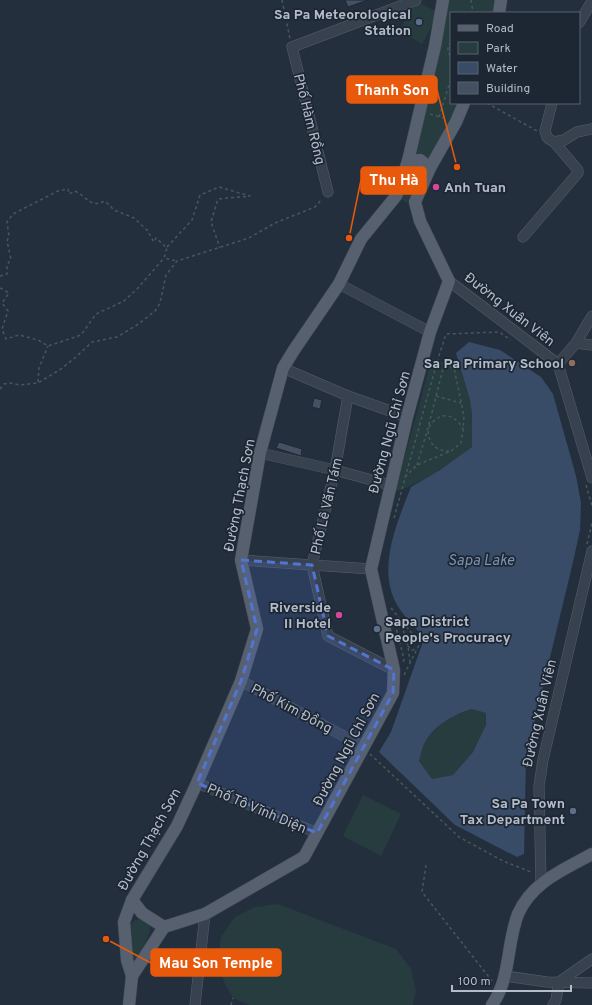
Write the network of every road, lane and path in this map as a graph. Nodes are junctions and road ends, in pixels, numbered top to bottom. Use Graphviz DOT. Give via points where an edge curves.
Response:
graph roads {
  1 [pos="282,0"];
  2 [pos="416,0"];
  3 [pos="443,0"];
  4 [pos="471,0"];
  5 [pos="501,0"];
  6 [pos="592,1"];
  7 [pos="474,12"];
  8 [pos="499,12"];
  9 [pos="580,21"];
  10 [pos="450,44"];
  11 [pos="292,47"];
  12 [pos="450,55"];
  13 [pos="450,82"];
  14 [pos="464,104"];
  15 [pos="489,104"];
  16 [pos="552,104"];
  17 [pos="439,117"];
  18 [pos="592,129"];
  19 [pos="551,139"];
  20 [pos="408,161"];
  21 [pos="430,168"];
  22 [pos="328,192"];
  23 [pos="523,237"];
  24 [pos="167,248"];
  25 [pos="220,248"];
  26 [pos="164,258"];
  27 [pos="177,262"];
  28 [pos="0,276"];
  29 [pos="449,281"];
  30 [pos="339,284"];
  31 [pos="0,288"];
  32 [pos="592,316"];
  33 [pos="430,332"];
  34 [pos="512,341"];
  35 [pos="576,343"];
  36 [pos="592,345"];
  37 [pos="48,346"];
  38 [pos="437,362"];
  39 [pos="445,364"];
  40 [pos="558,364"];
  41 [pos="283,368"];
  42 [pos="38,383"];
  43 [pos="0,389"];
  44 [pos="348,396"];
  45 [pos="436,396"];
  46 [pos="461,403"];
  47 [pos="407,417"];
  48 [pos="428,428"];
  49 [pos="464,431"];
  50 [pos="451,451"];
  51 [pos="260,454"];
  52 [pos="417,465"];
  53 [pos="335,470"];
  54 [pos="405,477"];
  55 [pos="589,481"];
  56 [pos="390,485"];
  57 [pos="592,506"];
  58 [pos="394,520"];
  59 [pos="591,556"];
  60 [pos="241,560"];
  61 [pos="312,565"];
  62 [pos="371,568"];
  63 [pos="392,614"];
  64 [pos="399,617"];
  65 [pos="394,622"];
  66 [pos="416,638"];
  67 [pos="408,646"];
  68 [pos="418,649"];
  69 [pos="410,663"];
  70 [pos="400,669"];
  71 [pos="241,681"];
  72 [pos="367,750"];
  73 [pos="197,783"];
  74 [pos="317,833"];
  75 [pos="592,854"];
  76 [pos="426,865"];
  77 [pos="541,880"];
  78 [pos="132,900"];
  79 [pos="205,914"];
  80 [pos="164,927"];
  81 [pos="592,959"];
  82 [pos="132,976"];
  83 [pos="505,976"];
  84 [pos="559,982"];
  85 [pos="592,983"];
  86 [pos="500,991"];
  87 [pos="233,998"];
  88 [pos="129,1005"];
  89 [pos="195,1005"];
  90 [pos="231,1005"];
  91 [pos="492,1005"];
  92 [pos="553,1005"];
  1 -- 11 [label="path"];
  2 -- 11 [label="street"];
  3 -- 20 [label="main road, Đường Thạch Sơn"];
  4 -- 7 [label="path"];
  5 -- 8 [label="main road"];
  6 -- 9 [label="street"];
  10 -- 12 [label="path" via="448,48"];
  11 -- 22 [label="street, Phố Hàm Rồng"];
  13 -- 17 [label="path"];
  14 -- 21 [label="main road, Đường Xuân Viên"];
  15 -- 19 [label="path"];
  16 -- 19 [label="street" via="545,131"];
  18 -- 19 [label="street" via="577,132 564,140"];
  19 -- 23 [label="street" via="578,173"];
  20 -- 21 [label="main road" via="420,160"];
  20 -- 30 [label="main road, Đường Thạch Sơn" via="396,196 361,239"];
  21 -- 29 [label="main road, Đường Xuân Viên" via="415,202 420,221"];
  22 -- 25 [label="path" via="315,207 275,223 249,238"];
  24 -- 25 [label="path" via="192,220 200,195 219,187 250,196 218,199 211,222"];
  24 -- 26 [label="path"];
  24 -- 28 [label="path" via="156,238 154,242 147,230 134,218 114,210 105,201 92,204 82,194 75,191 69,194 68,189 58,191 13,214 7,222 11,259 7,265 7,274"];
  25 -- 27 [label="path"];
  26 -- 27 [label="path"];
  26 -- 37 [label="path" via="138,289 124,300 96,314 81,335"];
  27 -- 42 [label="path" via="166,275 160,303 155,311 117,337 92,342 61,369"];
  29 -- 33 [label="main road, Đường Ngũ Chỉ Sơn"];
  29 -- 40 [label="street, Đường Xuân Viên"];
  30 -- 33 [label="street"];
  30 -- 41 [label="main road, Đường Thạch Sơn"];
  31 -- 37 [label="path" via="9,294 2,303 8,311 2,329 6,339 19,335 38,340"];
  32 -- 35 [label="street"];
  33 -- 47 [label="main road, Đường Ngũ Chỉ Sơn"];
  34 -- 38 [label="path" via="500,332 446,334"];
  35 -- 36 [label="street"];
  35 -- 40 [label="street"];
  37 -- 42 [label="path" via="39,368"];
  38 -- 39 [label="path"];
  38 -- 54 [label="path"];
  39 -- 45 [label="path"];
  39 -- 46 [label="path" via="454,368"];
  40 -- 55 [label="street, Đường Xuân Viên"];
  41 -- 44 [label="street"];
  41 -- 51 [label="main road, Đường Thạch Sơn"];
  42 -- 43 [label="path" via="10,383 4,384"];
  44 -- 47 [label="street"];
  44 -- 53 [label="street, Phố Lê Văn Tám"];
  45 -- 46 [label="path"];
  45 -- 48 [label="path"];
  46 -- 49 [label="path"];
  47 -- 56 [label="main road, Đường Ngũ Chỉ Sơn"];
  48 -- 49 [label="path" via="435,419 444,416 459,421"];
  48 -- 50 [label="path" via="429,440 441,451"];
  48 -- 52 [label="path"];
  49 -- 50 [label="path" via="461,442"];
  50 -- 52 [label="path"];
  51 -- 53 [label="street"];
  51 -- 60 [label="main road, Đường Thạch Sơn"];
  52 -- 54 [label="path"];
  53 -- 56 [label="street"];
  53 -- 61 [label="street, Phố Lê Văn Tám"];
  54 -- 58 [label="path"];
  55 -- 57 [label="path"];
  56 -- 62 [label="main road, Đường Ngũ Chỉ Sơn"];
  59 -- 77 [label="street, Đường Xuân Viên" via="540,779"];
  60 -- 61 [label="street"];
  60 -- 71 [label="main road, Đường Thạch Sơn" via="257,629"];
  61 -- 62 [label="street"];
  61 -- 70 [label="street, Phố Lê Văn Tám" via="328,636"];
  62 -- 70 [label="main road, Đường Ngũ Chỉ Sơn"];
  63 -- 64 [label="path" via="390,607"];
  64 -- 66 [label="path"];
  64 -- 67 [label="path"];
  65 -- 70 [label="path" via="404,659"];
  66 -- 67 [label="path" via="410,640"];
  66 -- 68 [label="path" via="420,642"];
  67 -- 68 [label="path" via="412,650"];
  67 -- 69 [label="path"];
  68 -- 69 [label="path"];
  69 -- 70 [label="path" via="403,679"];
  70 -- 72 [label="main road, Đường Ngũ Chỉ Sơn" via="393,693"];
  71 -- 72 [label="street, Phố Kim Đồng"];
  71 -- 73 [label="main road, Đường Thạch Sơn"];
  72 -- 74 [label="main road, Đường Ngũ Chỉ Sơn"];
  72 -- 77 [label="path" via="459,837"];
  73 -- 74 [label="street, Phố Tô Vĩnh Diện"];
  73 -- 78 [label="main road, Đường Thạch Sơn" via="176,826"];
  74 -- 79 [label="main road, Đường Ngũ Chỉ Sơn" via="304,857"];
  75 -- 77 [label="main road"];
  76 -- 86 [label="path" via="422,892"];
  77 -- 83 [label="main road" via="517,916"];
  78 -- 80 [label="main road" via="142,913"];
  78 -- 82 [label="main road, Đường Thạch Sơn" via="124,922 127,960"];
  79 -- 80 [label="main road, Đường Ngũ Chỉ Sơn"];
  79 -- 89 [label="street"];
  80 -- 82 [label="main road"];
  81 -- 84 [label="street"];
  82 -- 88 [label="main road, Đường Thạch Sơn"];
  83 -- 84 [label="street"];
  83 -- 86 [label="main road"];
  84 -- 85 [label="street"];
  84 -- 92 [label="street"];
  86 -- 91 [label="main road"];
  87 -- 90 [label="path"];
}
